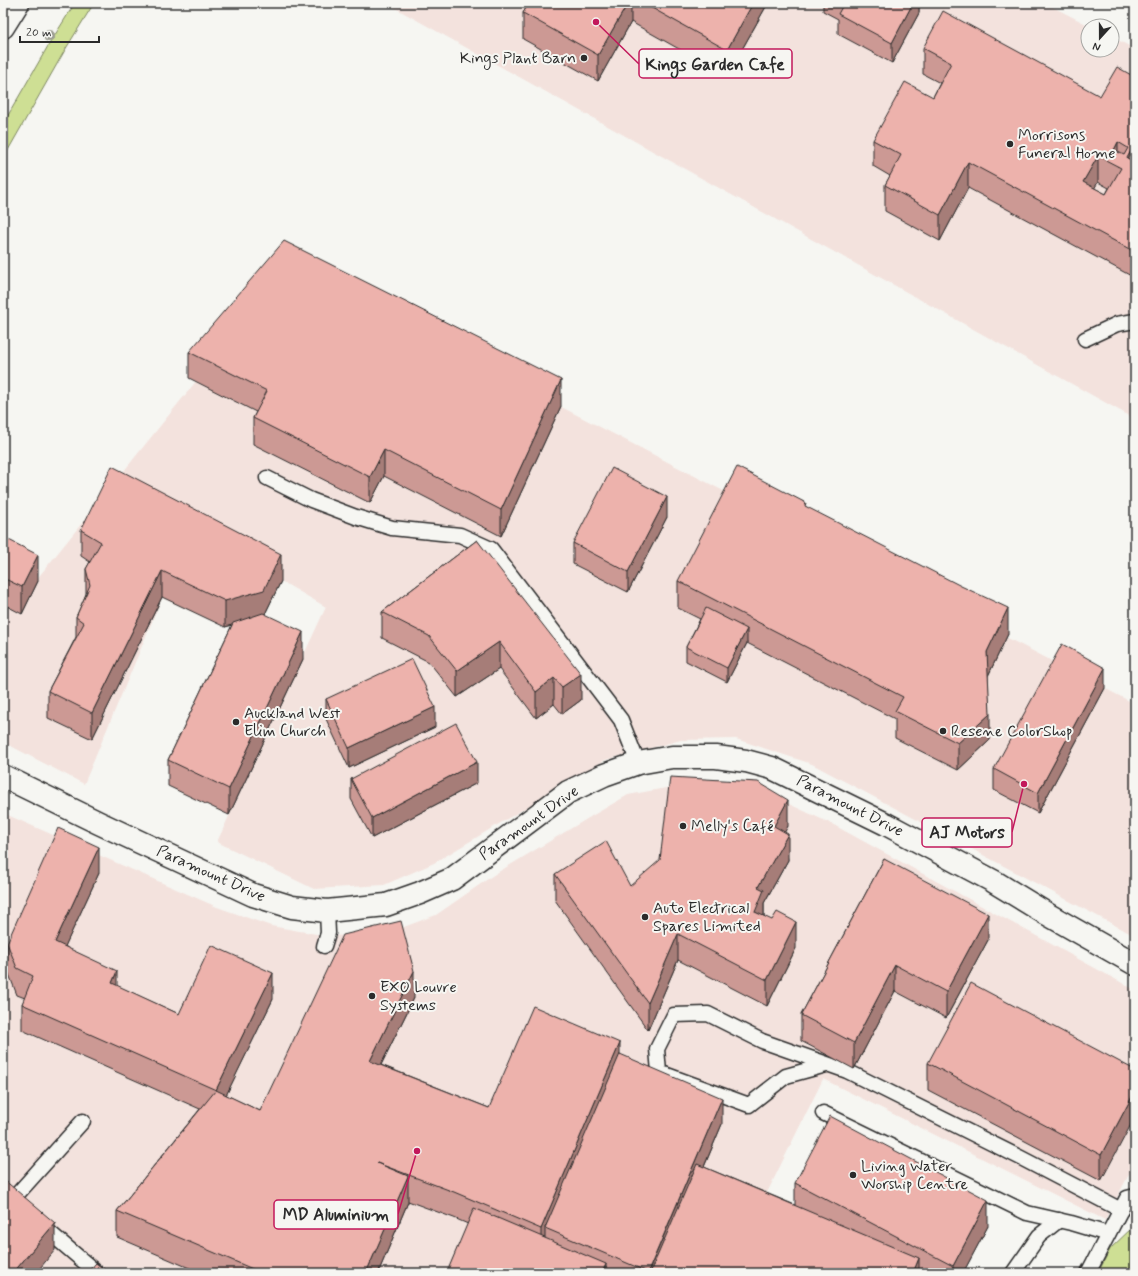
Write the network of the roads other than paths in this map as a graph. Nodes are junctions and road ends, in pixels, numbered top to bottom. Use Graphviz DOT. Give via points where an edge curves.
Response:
graph roads {
  1 [pos="18,3"];
  2 [pos="3,27"];
  3 [pos="1135,321"];
  4 [pos="1085,339"];
  5 [pos="267,478"];
  6 [pos="638,764"];
  7 [pos="3,776"];
  8 [pos="327,911"];
  9 [pos="324,946"];
  10 [pos="1135,964"];
  11 [pos="826,1065"];
  12 [pos="824,1113"];
  13 [pos="83,1121"];
  14 [pos="8,1196"];
  15 [pos="1135,1196"];
  16 [pos="1121,1210"];
  17 [pos="1059,1220"];
  18 [pos="1108,1234"];
  19 [pos="97,1273"];
  20 [pos="1013,1273"];
  21 [pos="1088,1273"];
  1 -- 2 [label="street"];
  3 -- 4 [label="lane" via="1117,324"];
  5 -- 6 [label="lane" via="356,518 392,528 460,535 491,549 621,720"];
  6 -- 8 [label="street, Paramount Drive" via="604,775 568,792 452,879 386,905"];
  6 -- 10 [label="street, Paramount Drive" via="672,757 716,757 772,768 886,824 993,881"];
  7 -- 8 [label="street, Paramount Drive" via="167,856 253,894 292,907"];
  8 -- 9 [label="lane" via="328,933"];
  11 -- 11 [label="lane" via="762,1041 708,1014 674,1014 657,1049 659,1072 750,1105 786,1076"];
  11 -- 16 [label="lane" via="847,1071"];
  12 -- 17 [label="lane" via="1028,1213"];
  13 -- 14 [label="lane"];
  14 -- 19 [label="lane"];
  15 -- 16 [label="lane" via="1127,1198"];
  16 -- 18 [label="lane"];
  17 -- 18 [label="lane"];
  17 -- 20 [label="lane" via="1039,1236"];
  18 -- 21 [label="lane"];
}
